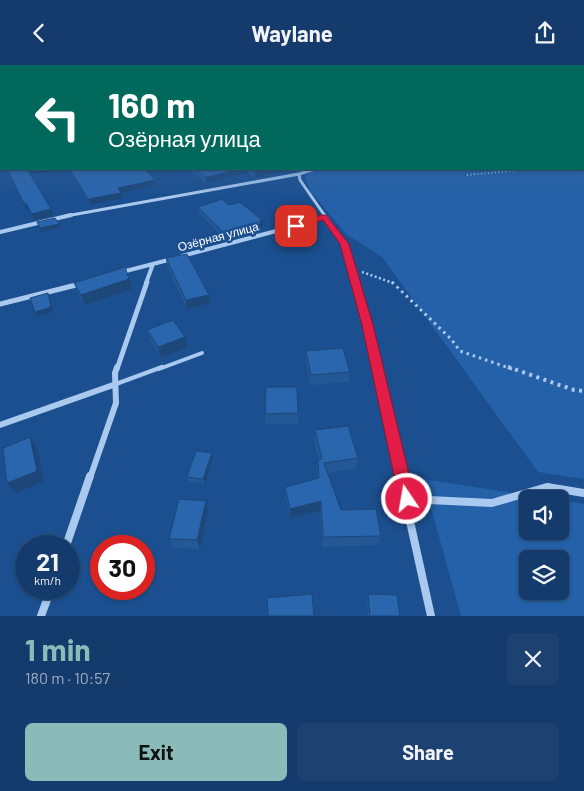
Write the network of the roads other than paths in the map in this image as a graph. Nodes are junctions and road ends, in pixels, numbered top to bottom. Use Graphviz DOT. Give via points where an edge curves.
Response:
graph roads {
  1 [pos="312,170"];
  2 [pos="299,174"];
  3 [pos="324,216"];
  4 [pos="0,232"];
  5 [pos="153,264"];
  6 [pos="116,274"];
  7 [pos="89,281"];
  8 [pos="0,304"];
  9 [pos="202,353"];
  10 [pos="116,384"];
  11 [pos="0,425"];
  12 [pos="584,493"];
  13 [pos="407,499"];
  14 [pos="70,535"];
  15 [pos="47,600"];
  16 [pos="41,616"];
  17 [pos="431,616"];
  1 -- 2 [label="street"];
  2 -- 3 [label="street"];
  2 -- 4 [label="street" via="82,212"];
  3 -- 5 [label="street, Озёрная улица"];
  3 -- 13 [label="street" via="344,244 352,270 370,334"];
  5 -- 6 [label="street, Озёрная улица"];
  5 -- 10 [label="street" via="115,373"];
  7 -- 8 [label="street"];
  9 -- 10 [label="lane"];
  10 -- 11 [label="street"];
  10 -- 14 [label="street" via="116,403"];
  12 -- 13 [label="street" via="547,487 492,503"];
  13 -- 17 [label="street"];
  15 -- 16 [label="street"];
}
